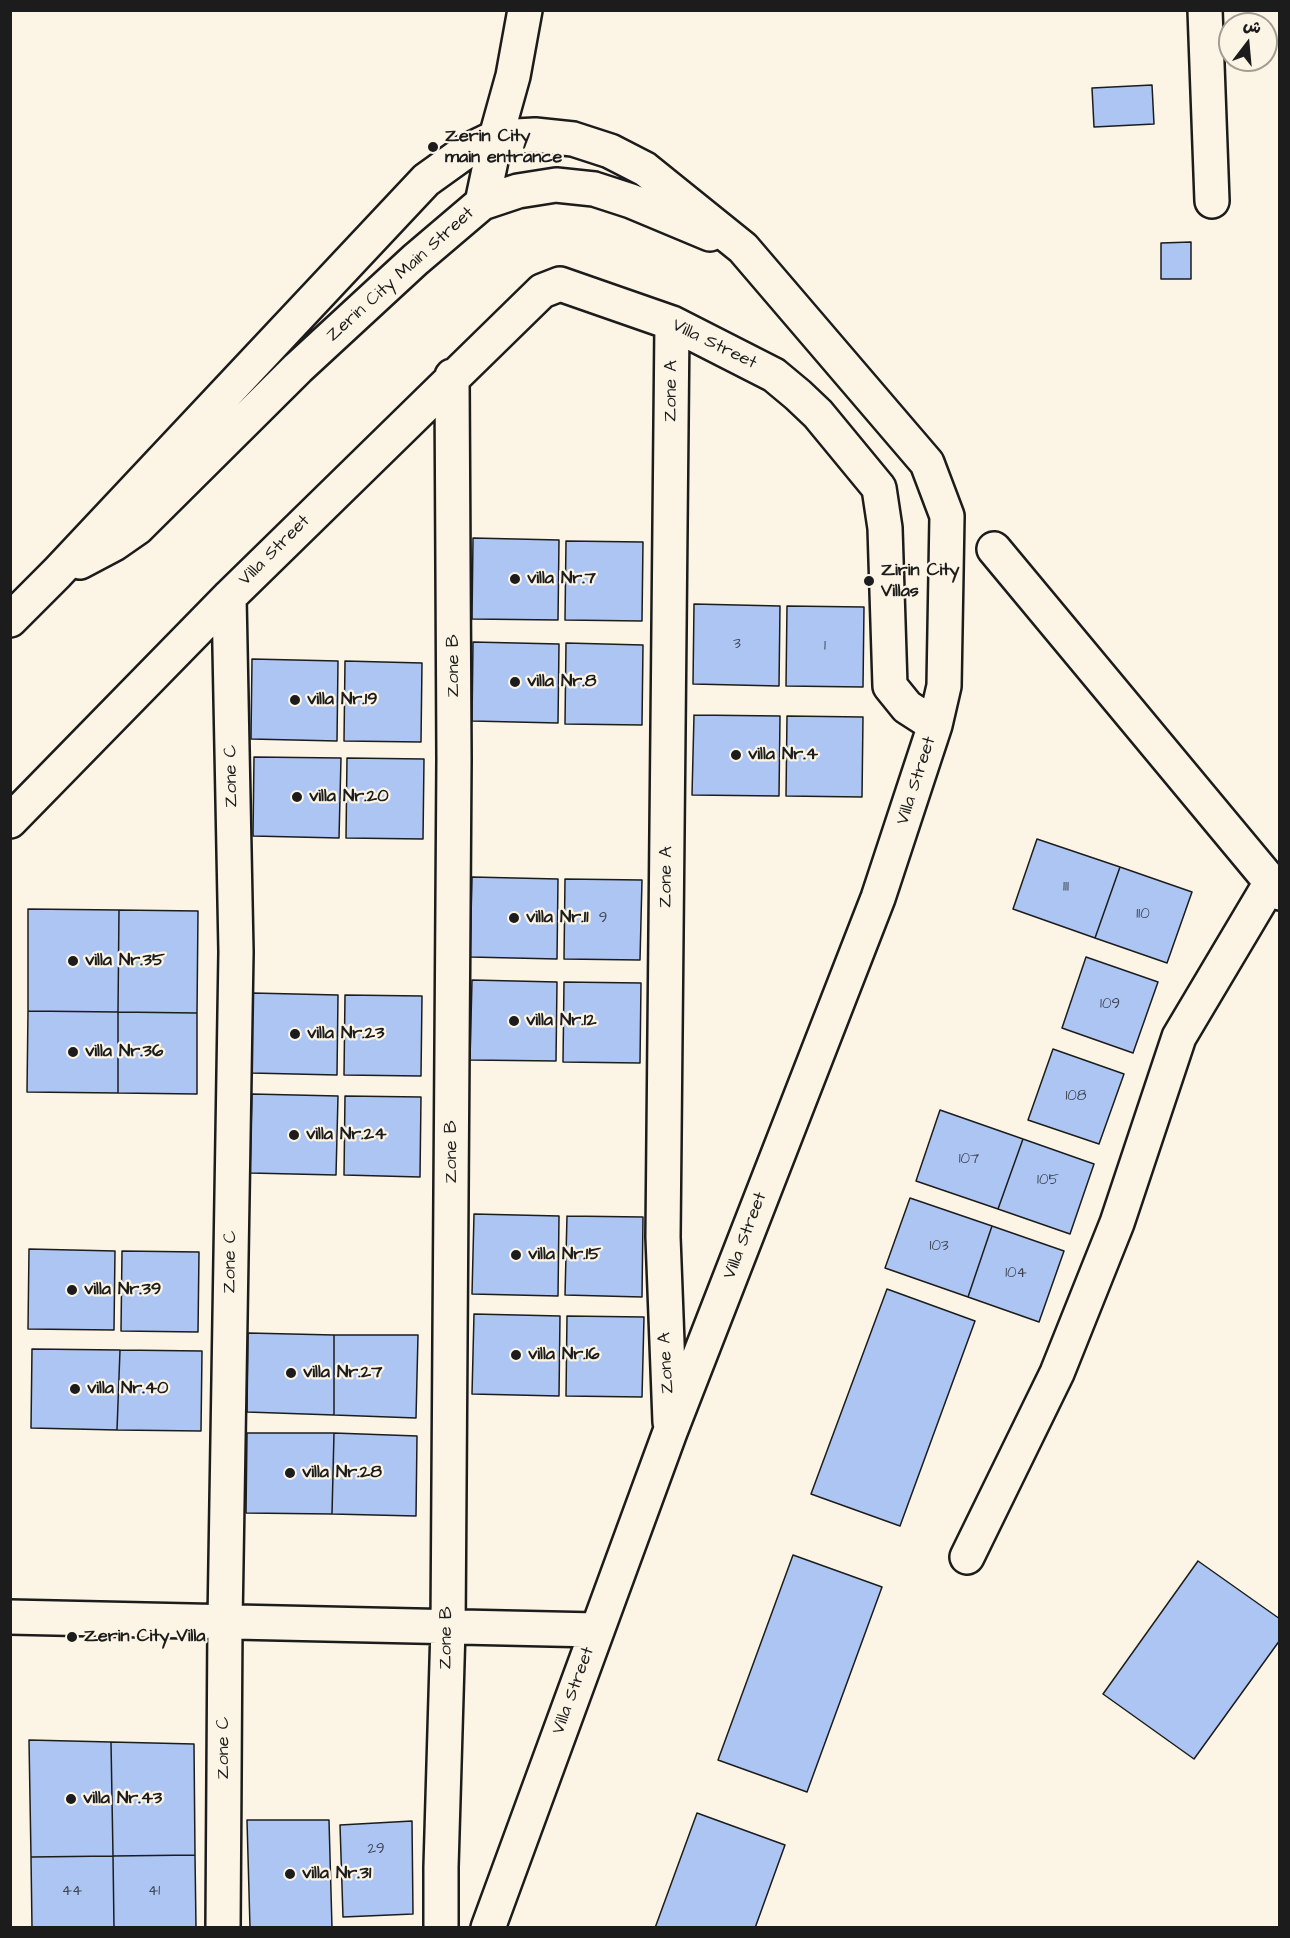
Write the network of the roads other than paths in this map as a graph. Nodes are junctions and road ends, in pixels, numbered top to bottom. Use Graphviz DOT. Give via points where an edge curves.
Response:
graph roads {
  1 [pos="525,10"];
  2 [pos="1204,10"];
  3 [pos="496,137"];
  4 [pos="1212,201"];
  5 [pos="482,204"];
  6 [pos="743,248"];
  7 [pos="672,323"];
  8 [pos="452,376"];
  9 [pos="994,549"];
  10 [pos="57,573"];
  11 [pos="229,597"];
  12 [pos="10,620"];
  13 [pos="935,725"];
  14 [pos="10,820"];
  15 [pos="1275,888"];
  16 [pos="670,1432"];
  17 [pos="967,1557"];
  18 [pos="10,1617"];
  19 [pos="225,1622"];
  20 [pos="448,1628"];
  21 [pos="596,1630"];
  22 [pos="223,1928"];
  23 [pos="441,1928"];
  24 [pos="488,1928"];
  1 -- 3 [label="street"];
  2 -- 4 [label="street"];
  3 -- 5 [label="street"];
  3 -- 6 [label="street, Zerin City Main Street" via="564,138 610,151 645,169"];
  3 -- 10 [label="street, Zerin City Main Street" via="465,152 426,180"];
  5 -- 6 [label="street, Zerin City Main Street" via="518,190 556,185 594,189"];
  5 -- 10 [label="street, Zerin City Main Street" via="298,368 137,528"];
  6 -- 13 [label="street" via="927,463 947,516 944,686"];
  7 -- 8 [label="street, Villa Street" via="560,284 542,291"];
  7 -- 13 [label="street, Villa Street" via="774,375 818,414 879,488 885,528 890,686 907,707"];
  7 -- 16 [label="street, Zone A" via="663,1225"];
  8 -- 11 [label="street, Villa Street"];
  8 -- 20 [label="street, Zone B" via="454,771"];
  9 -- 15 [label="street"];
  10 -- 12 [label="street, Zerin City Main Street"];
  11 -- 14 [label="street, Villa Street"];
  11 -- 19 [label="street, Zone C" via="236,952"];
  13 -- 16 [label="street, Villa Street" via="878,898"];
  15 -- 17 [label="street" via="1179,1037 1117,1223 1057,1373"];
  16 -- 21 [label="street, Villa Street"];
  18 -- 19 [label="street"];
  19 -- 20 [label="street"];
  19 -- 22 [label="street, Zone C"];
  20 -- 21 [label="street"];
  20 -- 23 [label="street, Zone B"];
  21 -- 24 [label="street, Villa Street"];
}
